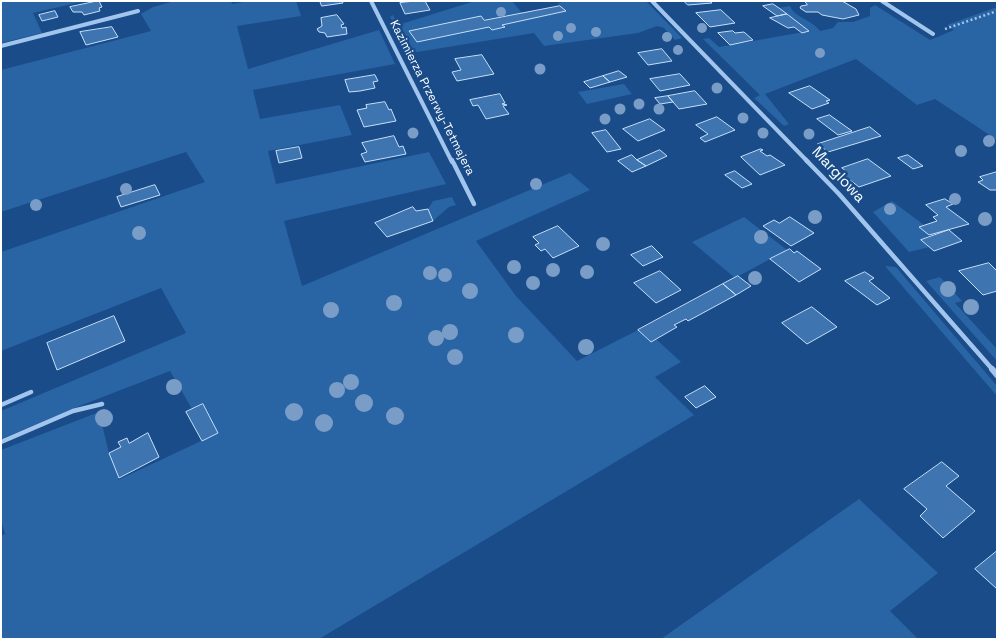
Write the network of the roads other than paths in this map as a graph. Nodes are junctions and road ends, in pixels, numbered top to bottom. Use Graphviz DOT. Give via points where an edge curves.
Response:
graph roads {
  1 [pos="371,1"];
  2 [pos="652,1"];
  3 [pos="882,1"];
  4 [pos="138,11"];
  5 [pos="933,34"];
  6 [pos="1,46"];
  7 [pos="474,204"];
  8 [pos="997,375"];
  9 [pos="31,392"];
  10 [pos="102,404"];
  11 [pos="1,405"];
  12 [pos="1,442"];
  1 -- 7 [label="street, Kazimierza Przerwy-Tetmajera"];
  2 -- 8 [label="street, Marglowa" via="839,194"];
  3 -- 5 [label="street"];
  4 -- 6 [label="street"];
  9 -- 11 [label="lane"];
  10 -- 12 [label="lane" via="73,411"];
}
